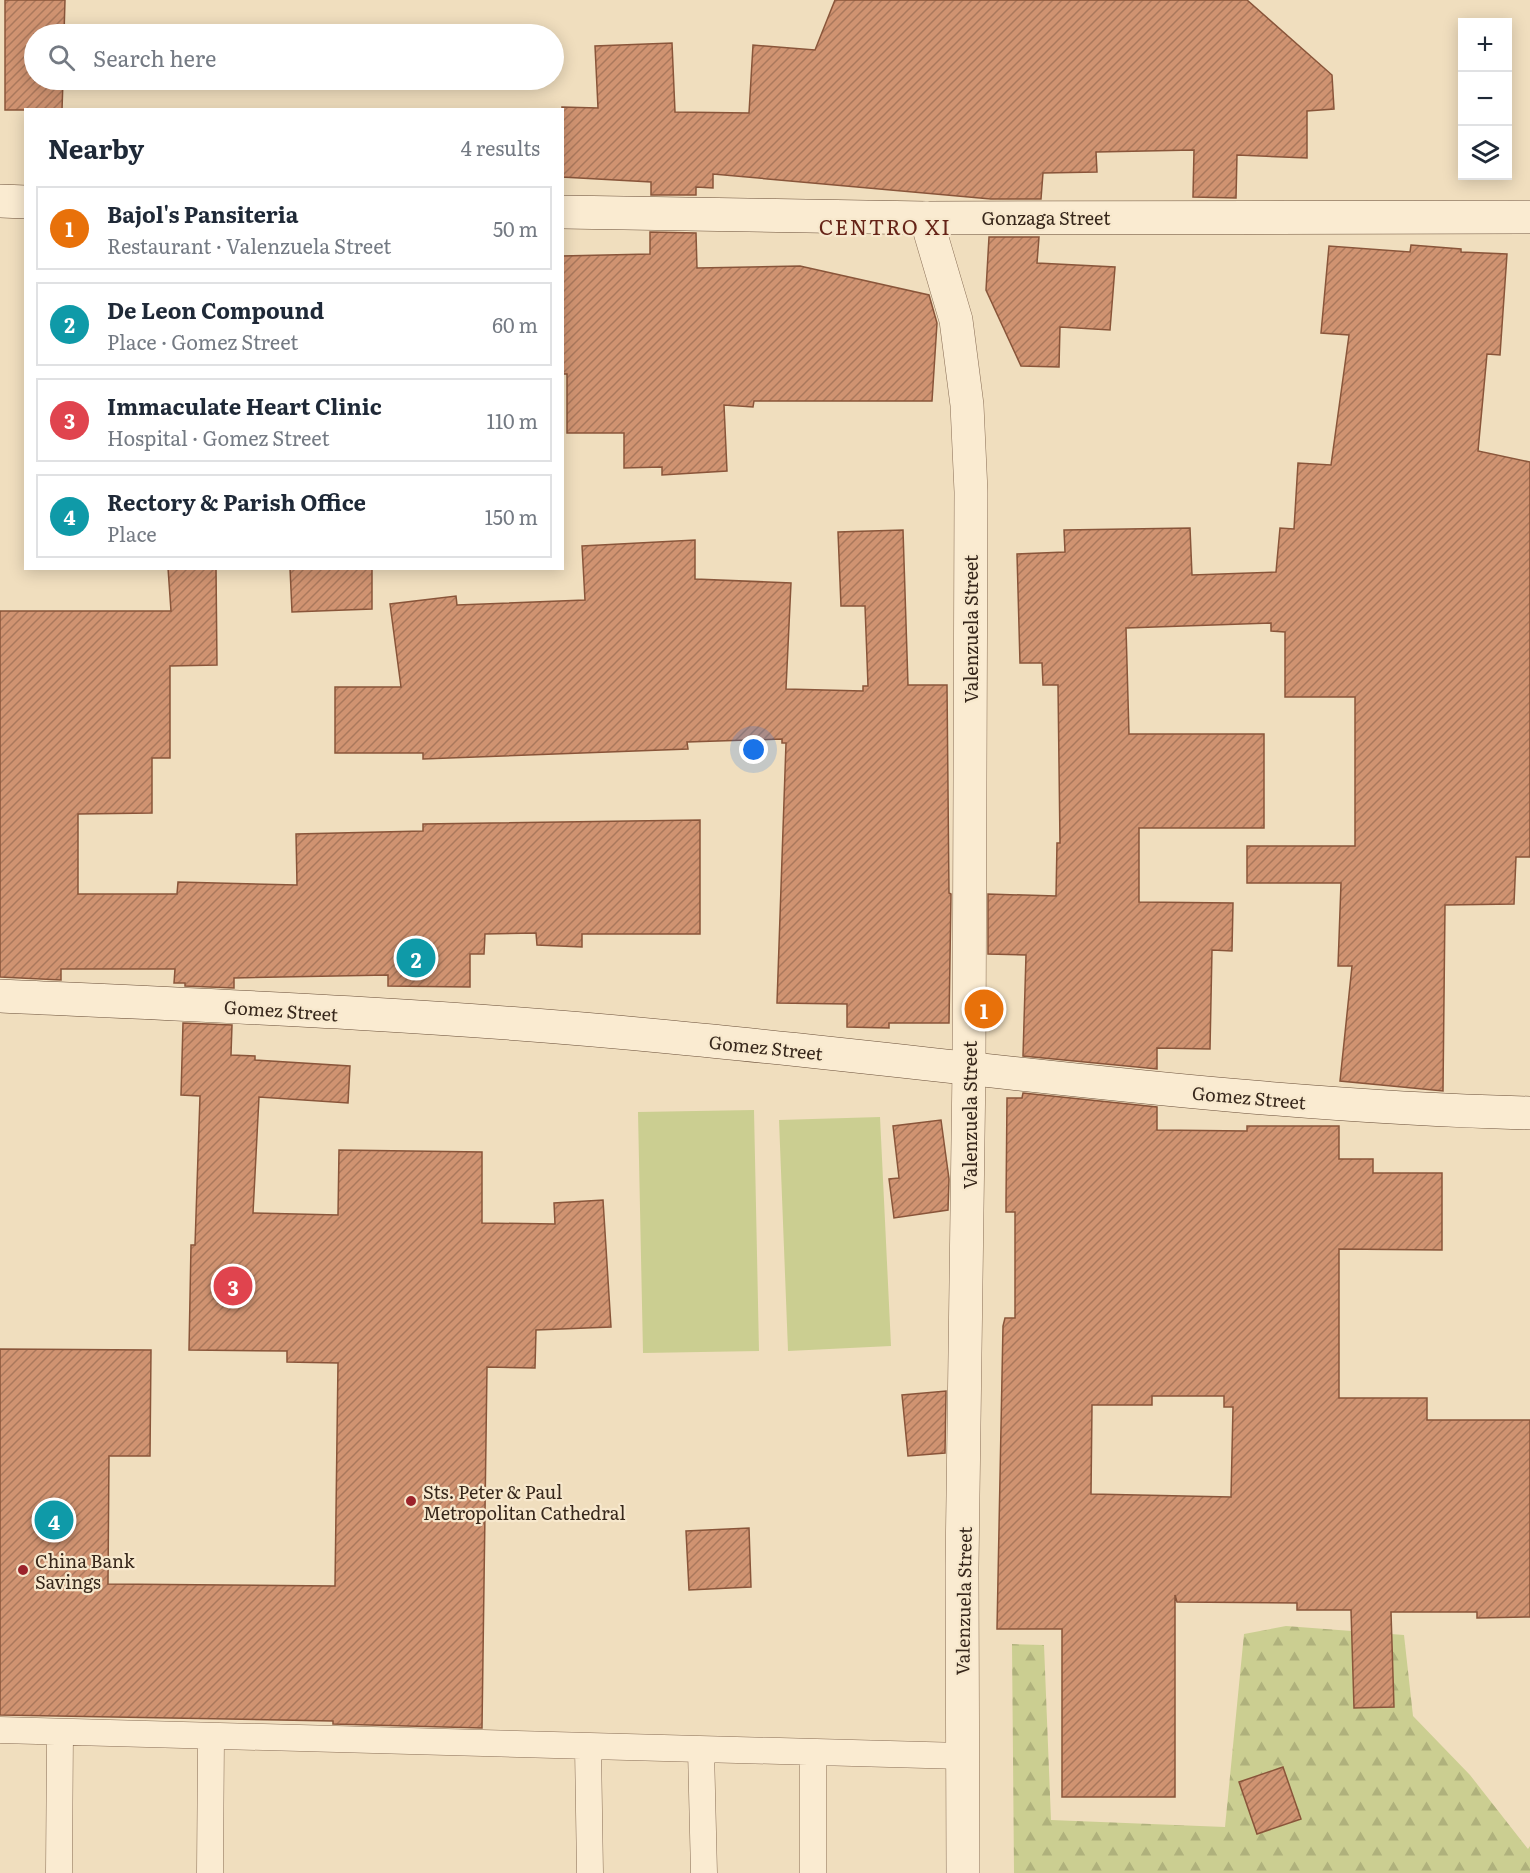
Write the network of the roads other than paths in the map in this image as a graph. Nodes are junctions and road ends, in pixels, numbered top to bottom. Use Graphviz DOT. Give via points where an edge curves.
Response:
graph roads {
  1 [pos="0,201"];
  2 [pos="24,202"];
  3 [pos="564,212"];
  4 [pos="1530,217"];
  5 [pos="926,218"];
  6 [pos="0,996"];
  7 [pos="969,1068"];
  8 [pos="1530,1113"];
  9 [pos="0,1730"];
  10 [pos="60,1733"];
  11 [pos="211,1737"];
  12 [pos="588,1748"];
  13 [pos="701,1750"];
  14 [pos="813,1752"];
  15 [pos="962,1756"];
  16 [pos="59,1873"];
  17 [pos="210,1873"];
  18 [pos="590,1873"];
  19 [pos="704,1873"];
  20 [pos="813,1873"];
  21 [pos="963,1873"];
  1 -- 2 [label="main road"];
  3 -- 5 [label="main road, Gonzaga Street"];
  4 -- 5 [label="main road, Gonzaga Street"];
  5 -- 7 [label="main road, Valenzuela Street" via="956,320 967,405 971,492"];
  6 -- 7 [label="main road, Gomez Street" via="248,1007 666,1036"];
  7 -- 8 [label="main road, Gomez Street" via="1121,1086 1392,1109"];
  7 -- 15 [label="main road, Valenzuela Street"];
  9 -- 10 [label="lane"];
  10 -- 11 [label="lane"];
  10 -- 16 [label="lane"];
  11 -- 12 [label="lane"];
  11 -- 17 [label="lane"];
  12 -- 13 [label="lane"];
  12 -- 18 [label="lane"];
  13 -- 14 [label="lane"];
  13 -- 19 [label="lane"];
  14 -- 15 [label="lane"];
  14 -- 20 [label="lane"];
  15 -- 21 [label="main road, Valenzuela Street"];
}
